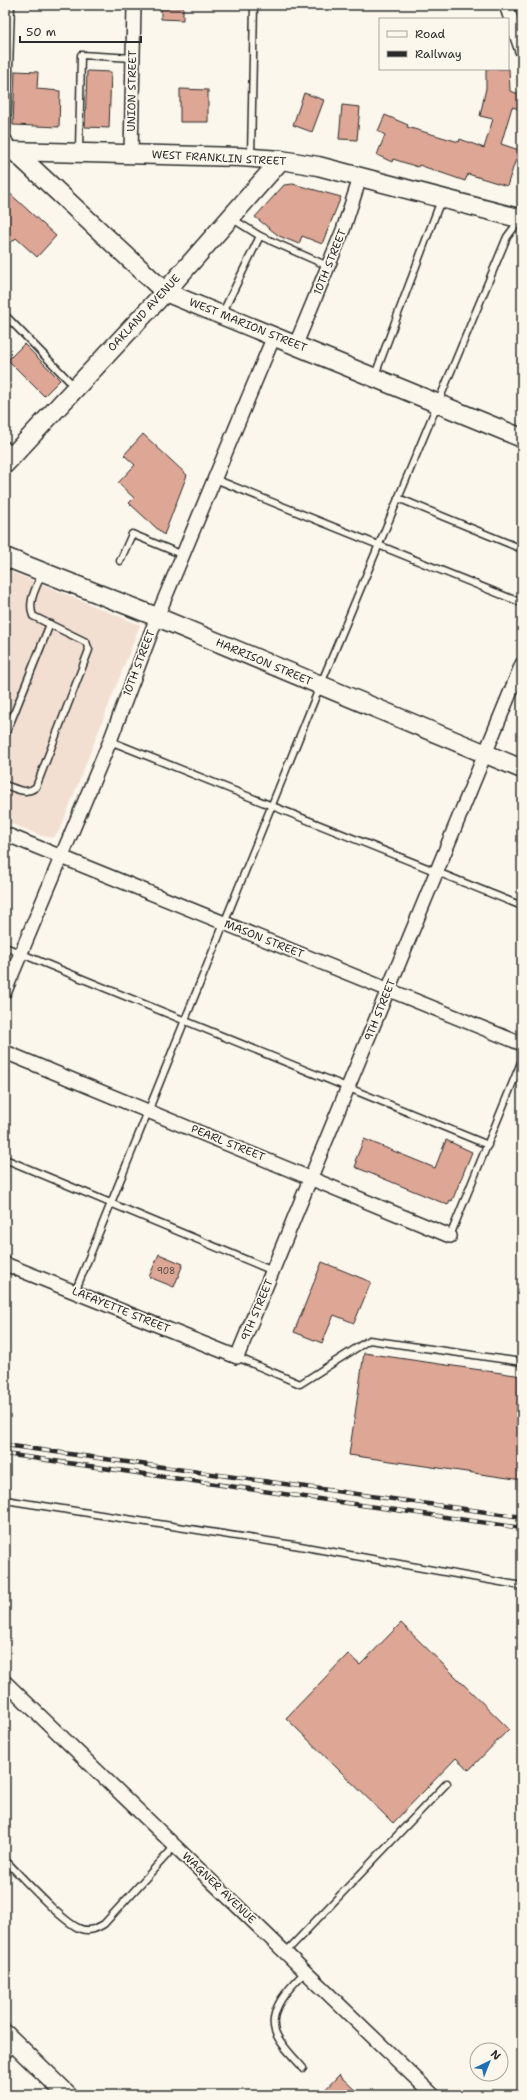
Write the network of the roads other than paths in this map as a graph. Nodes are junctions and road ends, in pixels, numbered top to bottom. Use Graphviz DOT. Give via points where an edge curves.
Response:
graph roads {
  1 [pos="11,5"];
  2 [pos="134,5"];
  3 [pos="254,5"];
  4 [pos="506,5"];
  5 [pos="522,51"];
  6 [pos="133,58"];
  7 [pos="9,151"];
  8 [pos="79,152"];
  9 [pos="132,154"];
  10 [pos="250,158"];
  11 [pos="281,160"];
  12 [pos="360,178"];
  13 [pos="442,199"];
  14 [pos="521,217"];
  15 [pos="230,218"];
  16 [pos="260,236"];
  17 [pos="328,266"];
  18 [pos="165,292"];
  19 [pos="5,315"];
  20 [pos="222,315"];
  21 [pos="274,336"];
  22 [pos="296,344"];
  23 [pos="375,377"];
  24 [pos="76,388"];
  25 [pos="438,403"];
  26 [pos="522,438"];
  27 [pos="8,454"];
  28 [pos="215,479"];
  29 [pos="398,498"];
  30 [pos="378,546"];
  31 [pos="522,549"];
  32 [pos="183,555"];
  33 [pos="5,557"];
  34 [pos="120,561"];
  35 [pos="42,572"];
  36 [pos="522,603"];
  37 [pos="157,618"];
  38 [pos="50,624"];
  39 [pos="522,664"];
  40 [pos="320,686"];
  41 [pos="5,736"];
  42 [pos="110,741"];
  43 [pos="486,754"];
  44 [pos="522,769"];
  45 [pos="5,785"];
  46 [pos="272,806"];
  47 [pos="5,834"];
  48 [pos="61,857"];
  49 [pos="437,872"];
  50 [pos="522,906"];
  51 [pos="224,923"];
  52 [pos="5,947"];
  53 [pos="20,954"];
  54 [pos="388,989"];
  55 [pos="5,991"];
  56 [pos="184,1021"];
  57 [pos="522,1044"];
  58 [pos="5,1052"];
  59 [pos="522,1060"];
  60 [pos="348,1087"];
  61 [pos="148,1111"];
  62 [pos="488,1145"];
  63 [pos="5,1159"];
  64 [pos="311,1177"];
  65 [pos="111,1203"];
  66 [pos="450,1236"];
  67 [pos="5,1264"];
  68 [pos="273,1270"];
  69 [pos="75,1292"];
  70 [pos="237,1357"];
  71 [pos="522,1362"];
  72 [pos="5,1500"];
  73 [pos="522,1586"];
  74 [pos="5,1682"];
  75 [pos="447,1783"];
  76 [pos="175,1846"];
  77 [pos="5,1860"];
  78 [pos="285,1953"];
  79 [pos="305,1972"];
  80 [pos="9,2045"];
  81 [pos="303,2068"];
  82 [pos="68,2095"];
  83 [pos="433,2095"];
  1 -- 7 [label="lane" via="7,136"];
  2 -- 6 [label="street, UNION STREET"];
  3 -- 10 [label="lane"];
  4 -- 5 [label="street"];
  6 -- 8 [label="lane" via="81,55"];
  6 -- 9 [label="street, UNION STREET"];
  7 -- 8 [label="street, WEST FRANKLIN STREET"];
  7 -- 18 [label="street, WEST MARION STREET"];
  8 -- 9 [label="street, WEST FRANKLIN STREET"];
  9 -- 10 [label="street, WEST FRANKLIN STREET"];
  10 -- 11 [label="street, WEST FRANKLIN STREET"];
  11 -- 12 [label="street, WEST FRANKLIN STREET" via="318,166"];
  11 -- 15 [label="street, OAKLAND AVENUE"];
  12 -- 13 [label="street, WEST FRANKLIN STREET"];
  12 -- 17 [label="street, 10TH STREET"];
  13 -- 14 [label="street, WEST FRANKLIN STREET"];
  13 -- 23 [label="lane"];
  14 -- 25 [label="lane" via="507,236"];
  15 -- 16 [label="lane"];
  15 -- 18 [label="street, OAKLAND AVENUE"];
  16 -- 17 [label="lane"];
  16 -- 20 [label="lane"];
  17 -- 22 [label="street, 10TH STREET"];
  18 -- 20 [label="street, WEST MARION STREET"];
  18 -- 24 [label="street, OAKLAND AVENUE"];
  19 -- 24 [label="lane"];
  20 -- 21 [label="street, WEST MARION STREET"];
  21 -- 22 [label="street, WEST MARION STREET"];
  21 -- 28 [label="street, 10TH STREET"];
  22 -- 23 [label="street, WEST MARION STREET"];
  23 -- 25 [label="street, WEST MARION STREET"];
  24 -- 27 [label="street, OAKLAND AVENUE"];
  25 -- 26 [label="street, WEST MARION STREET"];
  25 -- 29 [label="lane"];
  28 -- 30 [label="lane"];
  28 -- 32 [label="street, 10TH STREET"];
  29 -- 30 [label="lane"];
  29 -- 31 [label="lane"];
  30 -- 36 [label="lane"];
  30 -- 40 [label="lane"];
  32 -- 34 [label="lane" via="132,534"];
  32 -- 37 [label="street, 10TH STREET"];
  33 -- 35 [label="street, HARRISON STREET"];
  35 -- 37 [label="street, HARRISON STREET"];
  35 -- 38 [label="lane" via="30,608 33,616"];
  37 -- 40 [label="street, HARRISON STREET"];
  37 -- 42 [label="street, 10TH STREET"];
  38 -- 41 [label="lane"];
  38 -- 45 [label="lane" via="86,642 89,650 36,787 30,792 25,792"];
  39 -- 43 [label="street, 9TH STREET"];
  40 -- 43 [label="street, HARRISON STREET"];
  40 -- 46 [label="lane"];
  42 -- 46 [label="lane"];
  42 -- 48 [label="street, 10TH STREET"];
  43 -- 44 [label="street, HARRISON STREET"];
  43 -- 49 [label="street, 9TH STREET"];
  46 -- 49 [label="lane"];
  46 -- 51 [label="lane"];
  47 -- 48 [label="street, MASON STREET"];
  48 -- 51 [label="street, MASON STREET"];
  48 -- 53 [label="street, 10TH STREET"];
  49 -- 50 [label="lane"];
  49 -- 54 [label="street, 9TH STREET"];
  51 -- 54 [label="street, MASON STREET"];
  51 -- 56 [label="lane"];
  52 -- 53 [label="lane"];
  53 -- 55 [label="street, 10TH STREET"];
  53 -- 56 [label="lane"];
  54 -- 57 [label="street, MASON STREET"];
  54 -- 60 [label="street, 9TH STREET"];
  56 -- 60 [label="lane"];
  56 -- 61 [label="lane"];
  58 -- 61 [label="street, PEARL STREET"];
  59 -- 62 [label="lane"];
  60 -- 62 [label="lane"];
  60 -- 64 [label="street, 9TH STREET"];
  61 -- 64 [label="street, PEARL STREET"];
  61 -- 65 [label="lane"];
  62 -- 66 [label="lane"];
  63 -- 65 [label="lane"];
  64 -- 66 [label="street, PEARL STREET"];
  64 -- 68 [label="street, 9TH STREET"];
  65 -- 68 [label="lane"];
  65 -- 69 [label="lane"];
  67 -- 69 [label="street, LAFAYETTE STREET"];
  68 -- 70 [label="street, 9TH STREET"];
  69 -- 70 [label="street, LAFAYETTE STREET"];
  70 -- 71 [label="lane" via="300,1384 369,1340"];
  72 -- 73 [label="lane" via="292,1545"];
  74 -- 76 [label="street, WAGNER AVENUE"];
  75 -- 78 [label="lane"];
  76 -- 77 [label="lane" via="104,1924 94,1930 82,1930 67,1921"];
  76 -- 78 [label="street, WAGNER AVENUE"];
  78 -- 79 [label="street, WAGNER AVENUE"];
  79 -- 81 [label="lane" via="291,1986 275,2011 275,2030 285,2048"];
  79 -- 83 [label="street, WAGNER AVENUE"];
  80 -- 82 [label="street"];
}
